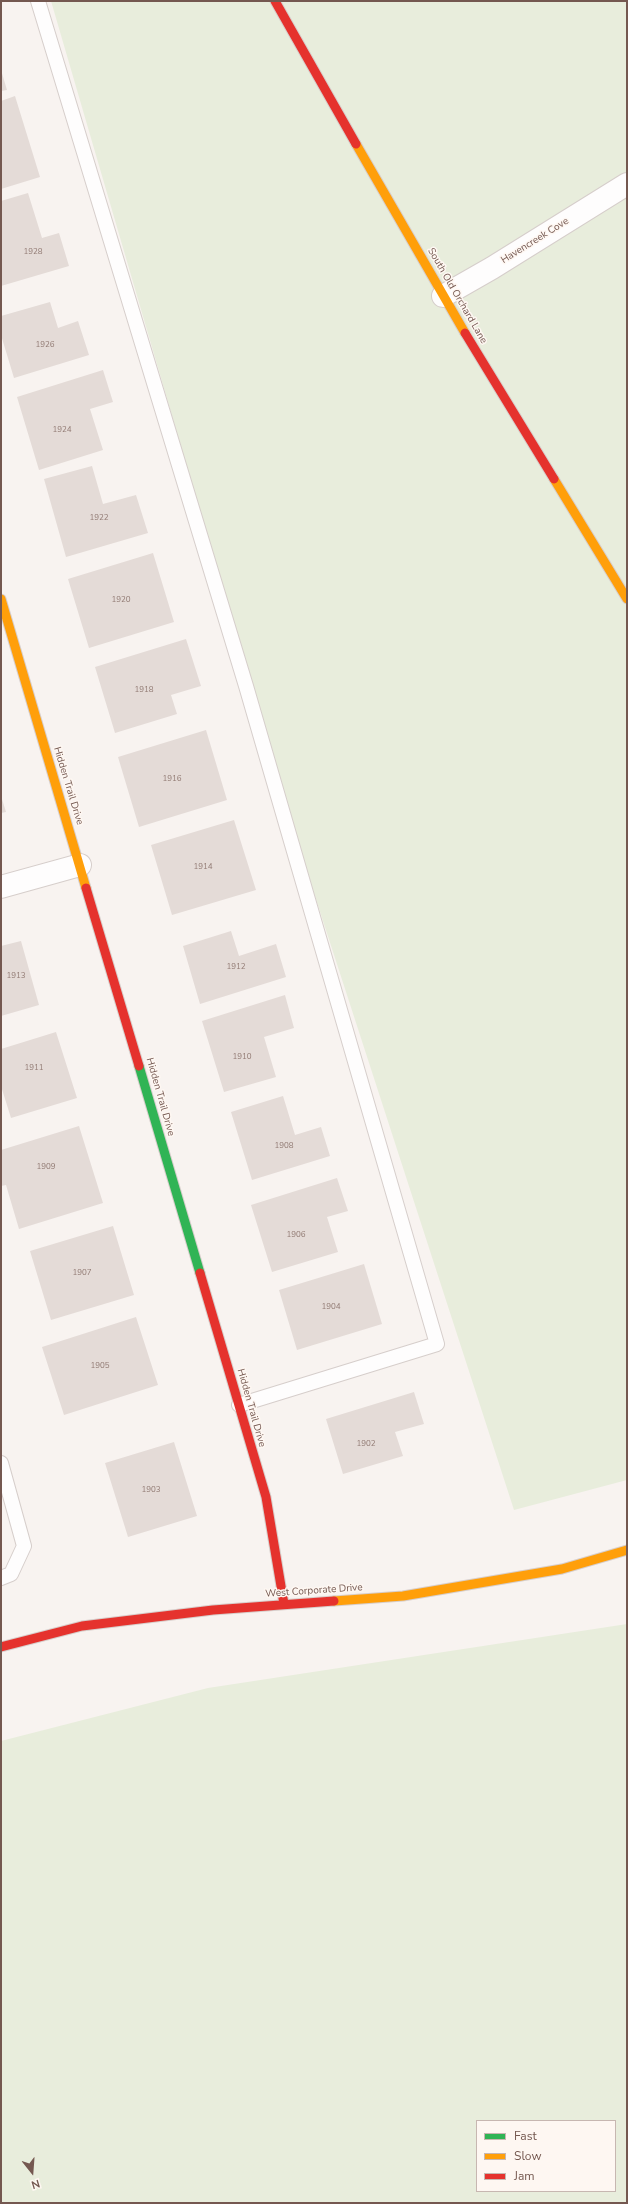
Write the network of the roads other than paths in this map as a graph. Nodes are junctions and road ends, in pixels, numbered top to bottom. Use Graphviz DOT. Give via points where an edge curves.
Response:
graph roads {
  1 [pos="38,1"];
  2 [pos="275,1"];
  3 [pos="627,184"];
  4 [pos="443,296"];
  5 [pos="1,599"];
  6 [pos="627,599"];
  7 [pos="80,865"];
  8 [pos="1,887"];
  9 [pos="239,1405"];
  10 [pos="1,1464"];
  11 [pos="627,1550"];
  12 [pos="1,1578"];
  13 [pos="284,1604"];
  14 [pos="1,1646"];
  1 -- 9 [label="lane" via="246,686 437,1344"];
  2 -- 4 [label="street, South Old Orchard Lane"];
  3 -- 4 [label="street, Havencreek Cove"];
  4 -- 6 [label="street, South Old Orchard Lane"];
  5 -- 7 [label="street, Hidden Trail Drive"];
  7 -- 8 [label="street"];
  7 -- 9 [label="street, Hidden Trail Drive"];
  9 -- 13 [label="street, Hidden Trail Drive" via="266,1497"];
  10 -- 12 [label="lane" via="24,1546 11,1574"];
  11 -- 13 [label="street, West Corporate Drive" via="562,1569 410,1594"];
  13 -- 14 [label="street, West Corporate Drive" via="82,1626"];
}
